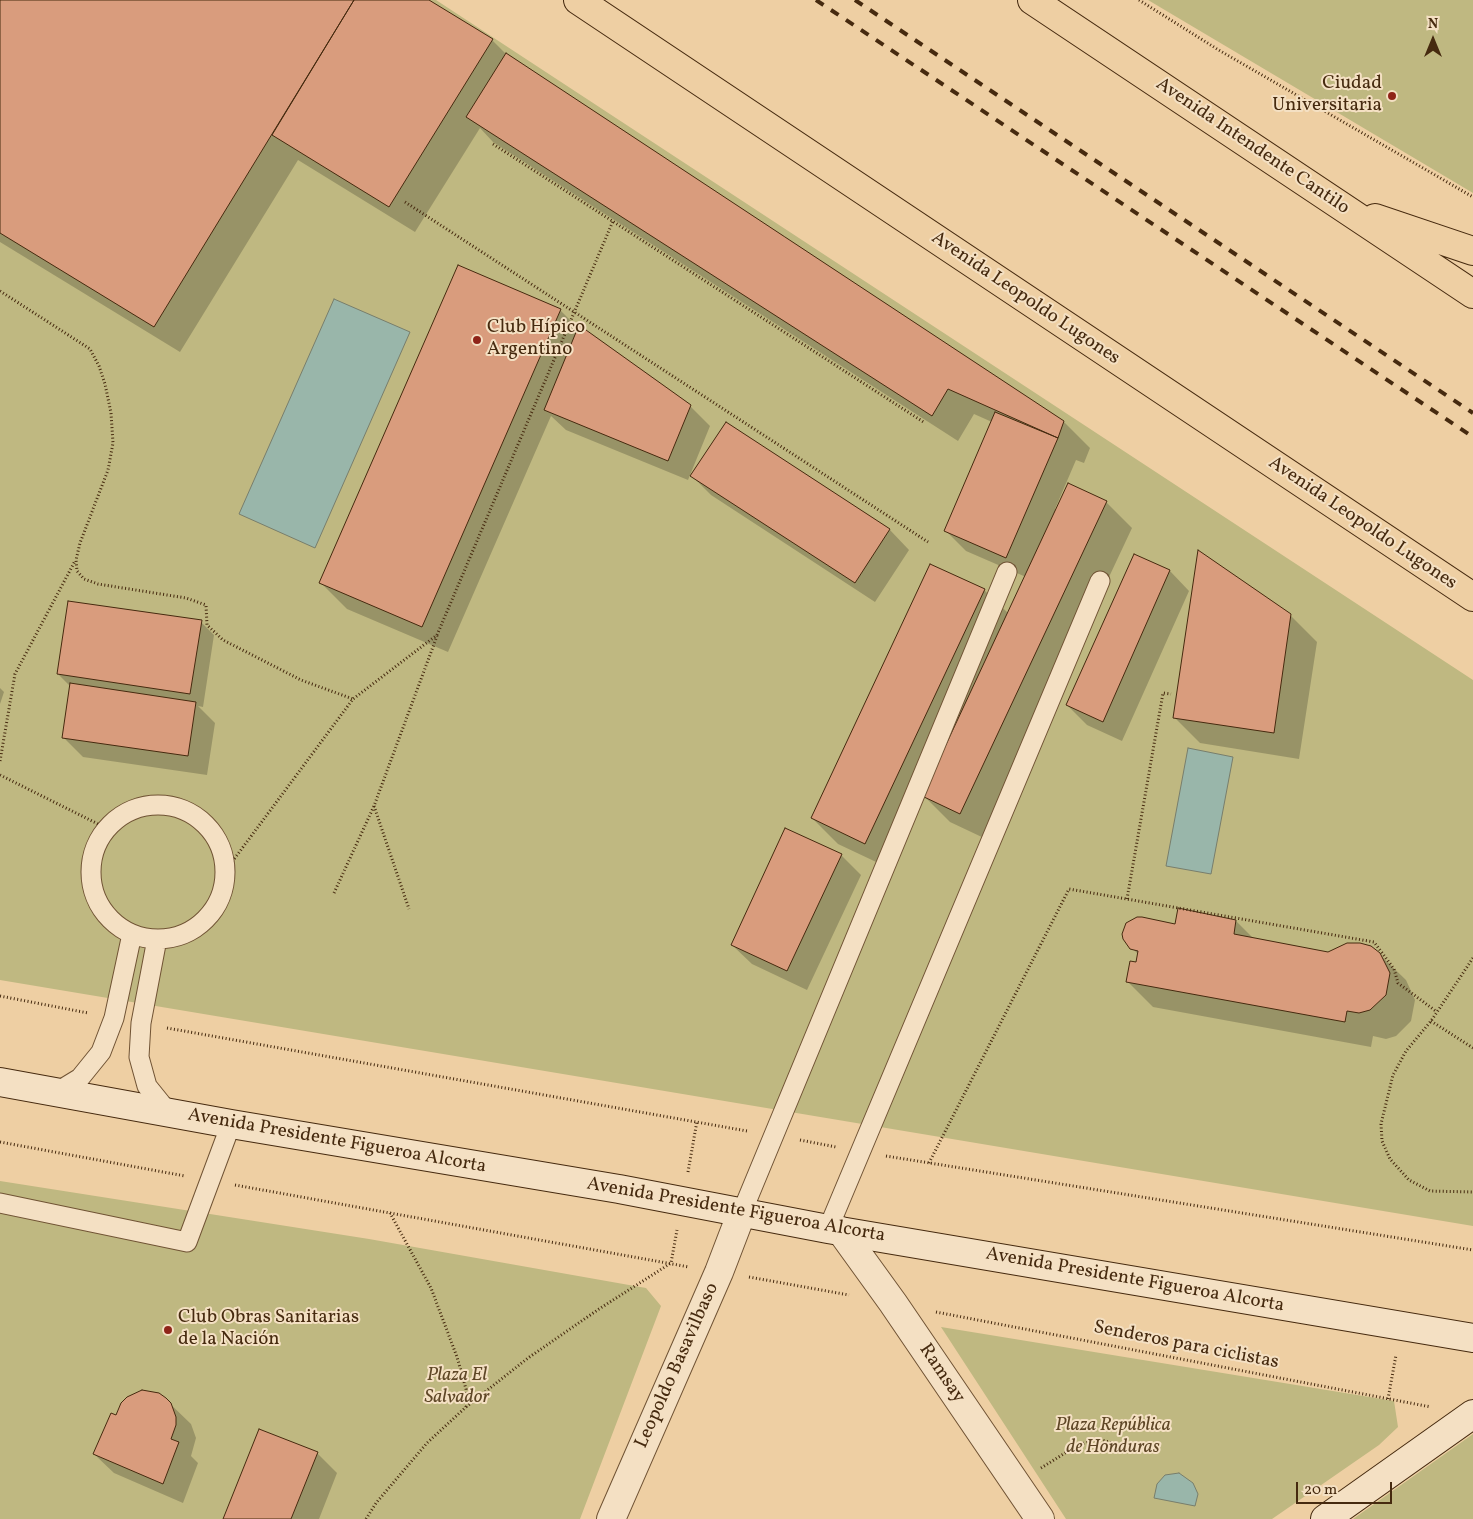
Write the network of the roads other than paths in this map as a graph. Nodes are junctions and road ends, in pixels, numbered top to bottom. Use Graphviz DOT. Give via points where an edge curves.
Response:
graph roads {
  1 [pos="578,0"];
  2 [pos="1032,0"];
  3 [pos="1339,205"];
  4 [pos="1473,251"];
  5 [pos="1473,294"];
  6 [pos="1007,572"];
  7 [pos="1100,581"];
  8 [pos="1473,597"];
  9 [pos="132,934"];
  10 [pos="157,939"];
  11 [pos="0,1082"];
  12 [pos="57,1092"];
  13 [pos="168,1112"];
  14 [pos="231,1124"];
  15 [pos="0,1204"];
  16 [pos="742,1212"];
  17 [pos="835,1230"];
  18 [pos="1473,1338"];
  19 [pos="1472,1415"];
  20 [pos="611,1519"];
  21 [pos="1040,1519"];
  22 [pos="1325,1519"];
  1 -- 8 [label="highway, Avenida Leopoldo Lugones"];
  2 -- 3 [label="highway, Avenida Intendente Cantilo"];
  3 -- 4 [label="highway"];
  3 -- 5 [label="highway, Avenida Intendente Cantilo"];
  6 -- 16 [label="lane"];
  7 -- 17 [label="lane" via="859,1151"];
  9 -- 10 [label="lane"];
  9 -- 10 [label="lane" via="114,923 92,888 90,866 95,846 106,828 124,812 147,804 170,804 192,812 210,827 222,847 226,870 218,905 206,919 175,937"];
  9 -- 12 [label="lane" via="114,1018 101,1052 80,1078"];
  10 -- 13 [label="lane" via="141,1024 140,1057 148,1086"];
  11 -- 12 [label="main road, Avenida Presidente Figueroa Alcorta"];
  12 -- 13 [label="main road, Avenida Presidente Figueroa Alcorta"];
  13 -- 14 [label="main road, Avenida Presidente Figueroa Alcorta"];
  14 -- 15 [label="lane" via="187,1242"];
  14 -- 16 [label="main road, Avenida Presidente Figueroa Alcorta"];
  16 -- 17 [label="main road, Avenida Presidente Figueroa Alcorta"];
  16 -- 20 [label="main road, Leopoldo Basavilbaso"];
  17 -- 18 [label="main road, Avenida Presidente Figueroa Alcorta"];
  17 -- 21 [label="main road, Ramsay" via="894,1304"];
  19 -- 22 [label="main road"];
}
